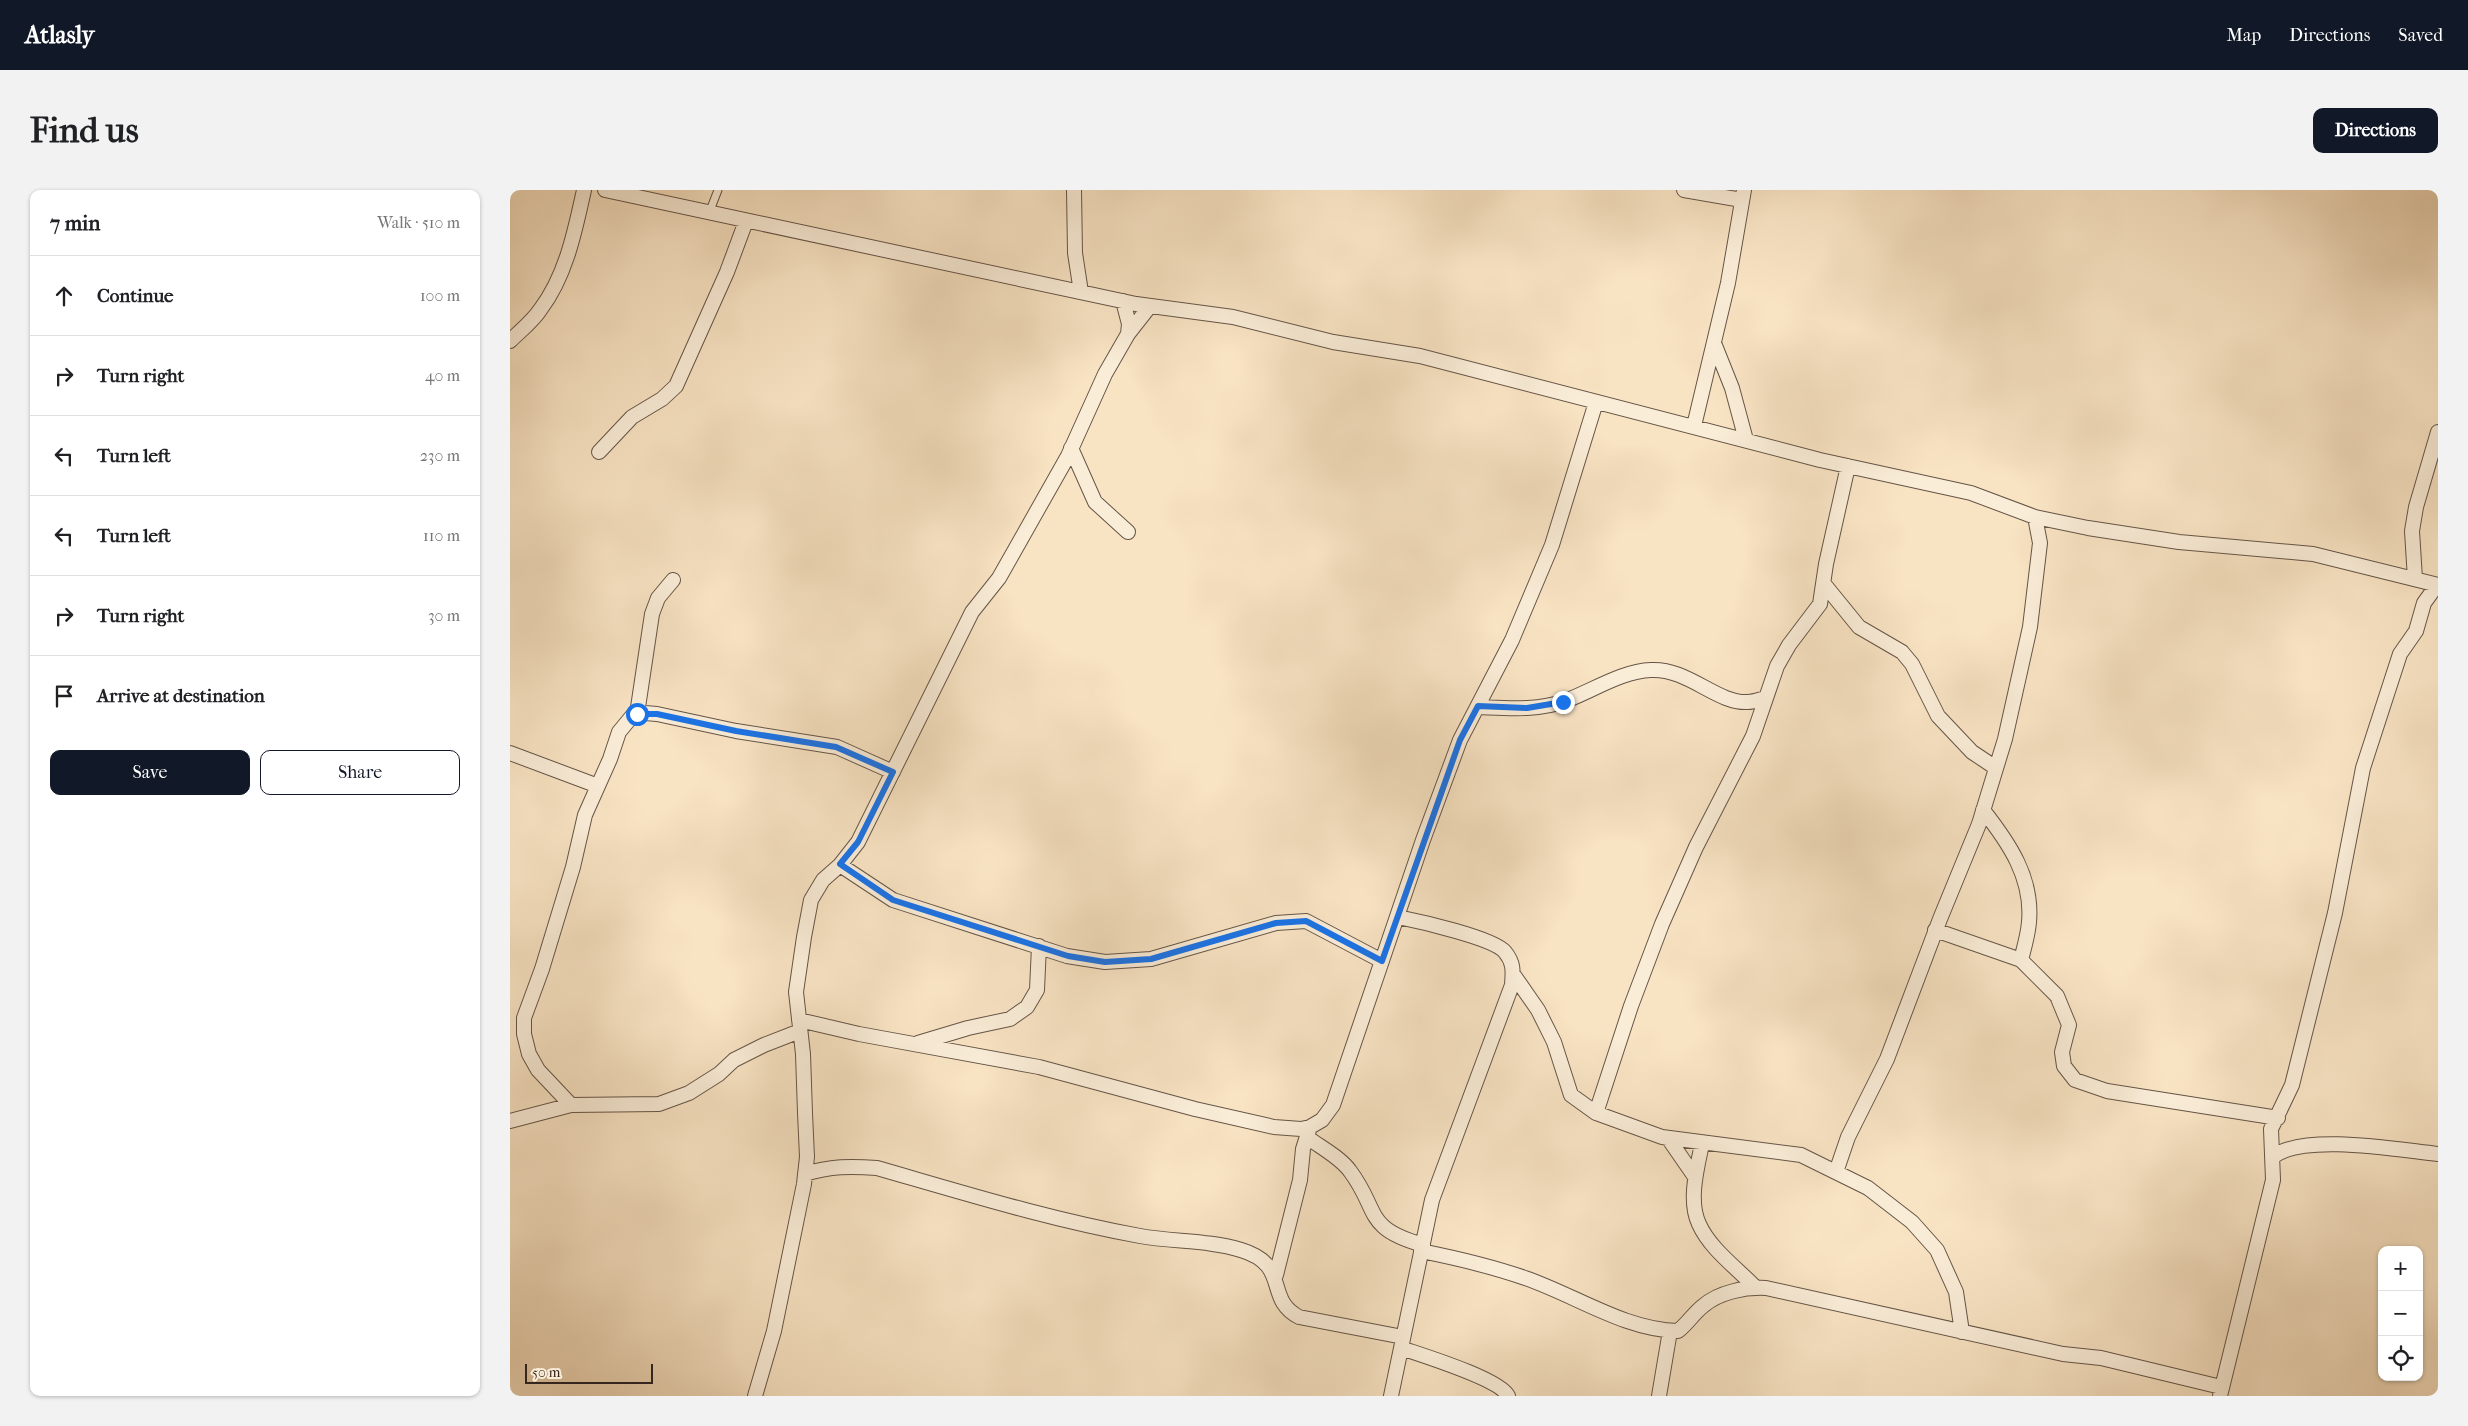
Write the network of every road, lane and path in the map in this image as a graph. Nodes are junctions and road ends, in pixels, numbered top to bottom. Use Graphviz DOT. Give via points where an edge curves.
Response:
graph roads {
  1 [pos="584,190"];
  2 [pos="605,190"];
  3 [pos="718,190"];
  4 [pos="1074,190"];
  5 [pos="1684,190"];
  6 [pos="1743,195"];
  7 [pos="709,213"];
  8 [pos="746,221"];
  9 [pos="1081,292"];
  10 [pos="1123,301"];
  11 [pos="1150,306"];
  12 [pos="1128,334"];
  13 [pos="510,341"];
  14 [pos="1714,343"];
  15 [pos="1596,402"];
  16 [pos="1694,426"];
  17 [pos="2438,432"];
  18 [pos="1746,440"];
  19 [pos="1071,448"];
  20 [pos="599,452"];
  21 [pos="1848,466"];
  22 [pos="2035,517"];
  23 [pos="1128,532"];
  24 [pos="2415,579"];
  25 [pos="672,580"];
  26 [pos="1824,584"];
  27 [pos="2438,585"];
  28 [pos="1766,698"];
  29 [pos="1478,706"];
  30 [pos="637,714"];
  31 [pos="510,753"];
  32 [pos="1996,768"];
  33 [pos="893,772"];
  34 [pos="598,786"];
  35 [pos="1983,810"];
  36 [pos="840,864"];
  37 [pos="1398,917"];
  38 [pos="1935,930"];
  39 [pos="1039,946"];
  40 [pos="2021,960"];
  41 [pos="1382,961"];
  42 [pos="1513,974"];
  43 [pos="800,1025"];
  44 [pos="917,1043"];
  45 [pos="571,1105"];
  46 [pos="1596,1113"];
  47 [pos="2278,1118"];
  48 [pos="510,1121"];
  49 [pos="1308,1132"];
  50 [pos="1668,1138"];
  51 [pos="1702,1144"];
  52 [pos="2438,1154"];
  53 [pos="2274,1156"];
  54 [pos="1836,1172"];
  55 [pos="805,1174"];
  56 [pos="1695,1177"];
  57 [pos="1422,1248"];
  58 [pos="1276,1275"];
  59 [pos="1756,1288"];
  60 [pos="1670,1331"];
  61 [pos="1962,1332"];
  62 [pos="1402,1343"];
  63 [pos="2220,1392"];
  64 [pos="755,1396"];
  65 [pos="1391,1396"];
  66 [pos="1508,1396"];
  67 [pos="1659,1396"];
  1 -- 13 [label="street" via="565,261 553,291 540,312"];
  2 -- 7 [label="street"];
  3 -- 7 [label="lane"];
  4 -- 9 [label="street" via="1075,254"];
  5 -- 6 [label="street"];
  6 -- 14 [label="street"];
  7 -- 8 [label="street"];
  8 -- 9 [label="street"];
  8 -- 20 [label="street" via="676,386 662,399 632,417"];
  9 -- 10 [label="street"];
  10 -- 11 [label="street"];
  10 -- 12 [label="street"];
  11 -- 12 [label="street"];
  11 -- 15 [label="street" via="1233,317 1333,342 1420,356"];
  12 -- 19 [label="street" via="1105,374"];
  14 -- 16 [label="street"];
  14 -- 18 [label="street" via="1732,388"];
  15 -- 16 [label="street"];
  15 -- 29 [label="street" via="1552,545 1512,640"];
  16 -- 18 [label="street"];
  17 -- 24 [label="street" via="2412,531"];
  18 -- 21 [label="street"];
  19 -- 23 [label="street" via="1095,502"];
  19 -- 33 [label="street" via="999,578 972,612"];
  21 -- 22 [label="street" via="1971,493"];
  21 -- 26 [label="street"];
  22 -- 24 [label="street" via="2179,542 2313,554"];
  22 -- 32 [label="street" via="2040,543 2030,627"];
  24 -- 27 [label="street"];
  25 -- 30 [label="street" via="658,598 652,614"];
  26 -- 28 [label="street" via="1820,604 1789,644"];
  26 -- 32 [label="street" via="1859,627 1902,652 1912,664 1938,716 1972,752"];
  27 -- 47 [label="street" via="2424,603 2416,631 2400,654 2363,768 2335,913 2292,1084"];
  28 -- 29 [label="street" via="1748,702 1730,700 1678,674 1652,670 1632,674 1563,702 1527,708"];
  28 -- 46 [label="street" via="1753,736 1696,848 1662,924"];
  29 -- 37 [label="street" via="1460,740"];
  30 -- 33 [label="street" via="657,714 836,747"];
  30 -- 34 [label="street" via="619,732"];
  31 -- 34 [label="street"];
  32 -- 35 [label="street"];
  33 -- 36 [label="street" via="858,842"];
  34 -- 45 [label="street" via="585,815 573,868 524,1018 529,1054 538,1070"];
  35 -- 38 [label="street"];
  35 -- 40 [label="street" via="2004,838 2021,869 2028,891 2029,922"];
  36 -- 39 [label="street" via="893,900"];
  36 -- 43 [label="street" via="823,880 811,900 796,992"];
  37 -- 41 [label="street"];
  37 -- 42 [label="street" via="1425,922 1504,950 1513,964"];
  38 -- 40 [label="street"];
  38 -- 54 [label="street" via="1887,1059 1848,1137"];
  39 -- 41 [label="street" via="1068,956 1105,962 1151,959 1276,923 1306,921"];
  39 -- 44 [label="street" via="1037,990 1026,1007 1010,1019"];
  40 -- 47 [label="street" via="2057,996 2067,1016 2069,1025 2062,1052 2064,1066 2075,1080 2107,1091"];
  41 -- 49 [label="street" via="1333,1105"];
  42 -- 46 [label="street" via="1538,1010 1554,1042 1571,1095"];
  42 -- 57 [label="street" via="1512,985 1432,1200"];
  43 -- 44 [label="street"];
  43 -- 45 [label="street" via="734,1060 719,1074 688,1093 659,1104"];
  43 -- 55 [label="street" via="807,1157"];
  44 -- 49 [label="street" via="1039,1067 1195,1109"];
  45 -- 48 [label="street"];
  46 -- 50 [label="street"];
  47 -- 53 [label="street" via="2271,1129"];
  49 -- 57 [label="street" via="1350,1170 1374,1217 1388,1232"];
  49 -- 58 [label="street" via="1300,1180"];
  50 -- 51 [label="street"];
  50 -- 56 [label="street"];
  51 -- 54 [label="street" via="1801,1156"];
  51 -- 56 [label="street"];
  52 -- 53 [label="street" via="2344,1144 2296,1148"];
  53 -- 63 [label="street" via="2267,1213"];
  54 -- 61 [label="street" via="1868,1188 1912,1222 1937,1250 1956,1292"];
  55 -- 58 [label="street" via="846,1165 877,1168 1131,1234 1242,1250 1269,1265"];
  55 -- 64 [label="street" via="774,1330"];
  56 -- 59 [label="street" via="1698,1224 1719,1252"];
  57 -- 60 [label="street" via="1525,1278 1624,1319"];
  57 -- 62 [label="street"];
  58 -- 62 [label="street" via="1282,1301 1290,1312 1299,1317"];
  59 -- 60 [label="street" via="1720,1296 1702,1306 1678,1331"];
  59 -- 61 [label="street"];
  60 -- 67 [label="street"];
  61 -- 63 [label="street" via="2063,1354 2101,1358"];
  62 -- 65 [label="street"];
  62 -- 66 [label="street" via="1494,1384"];
}
